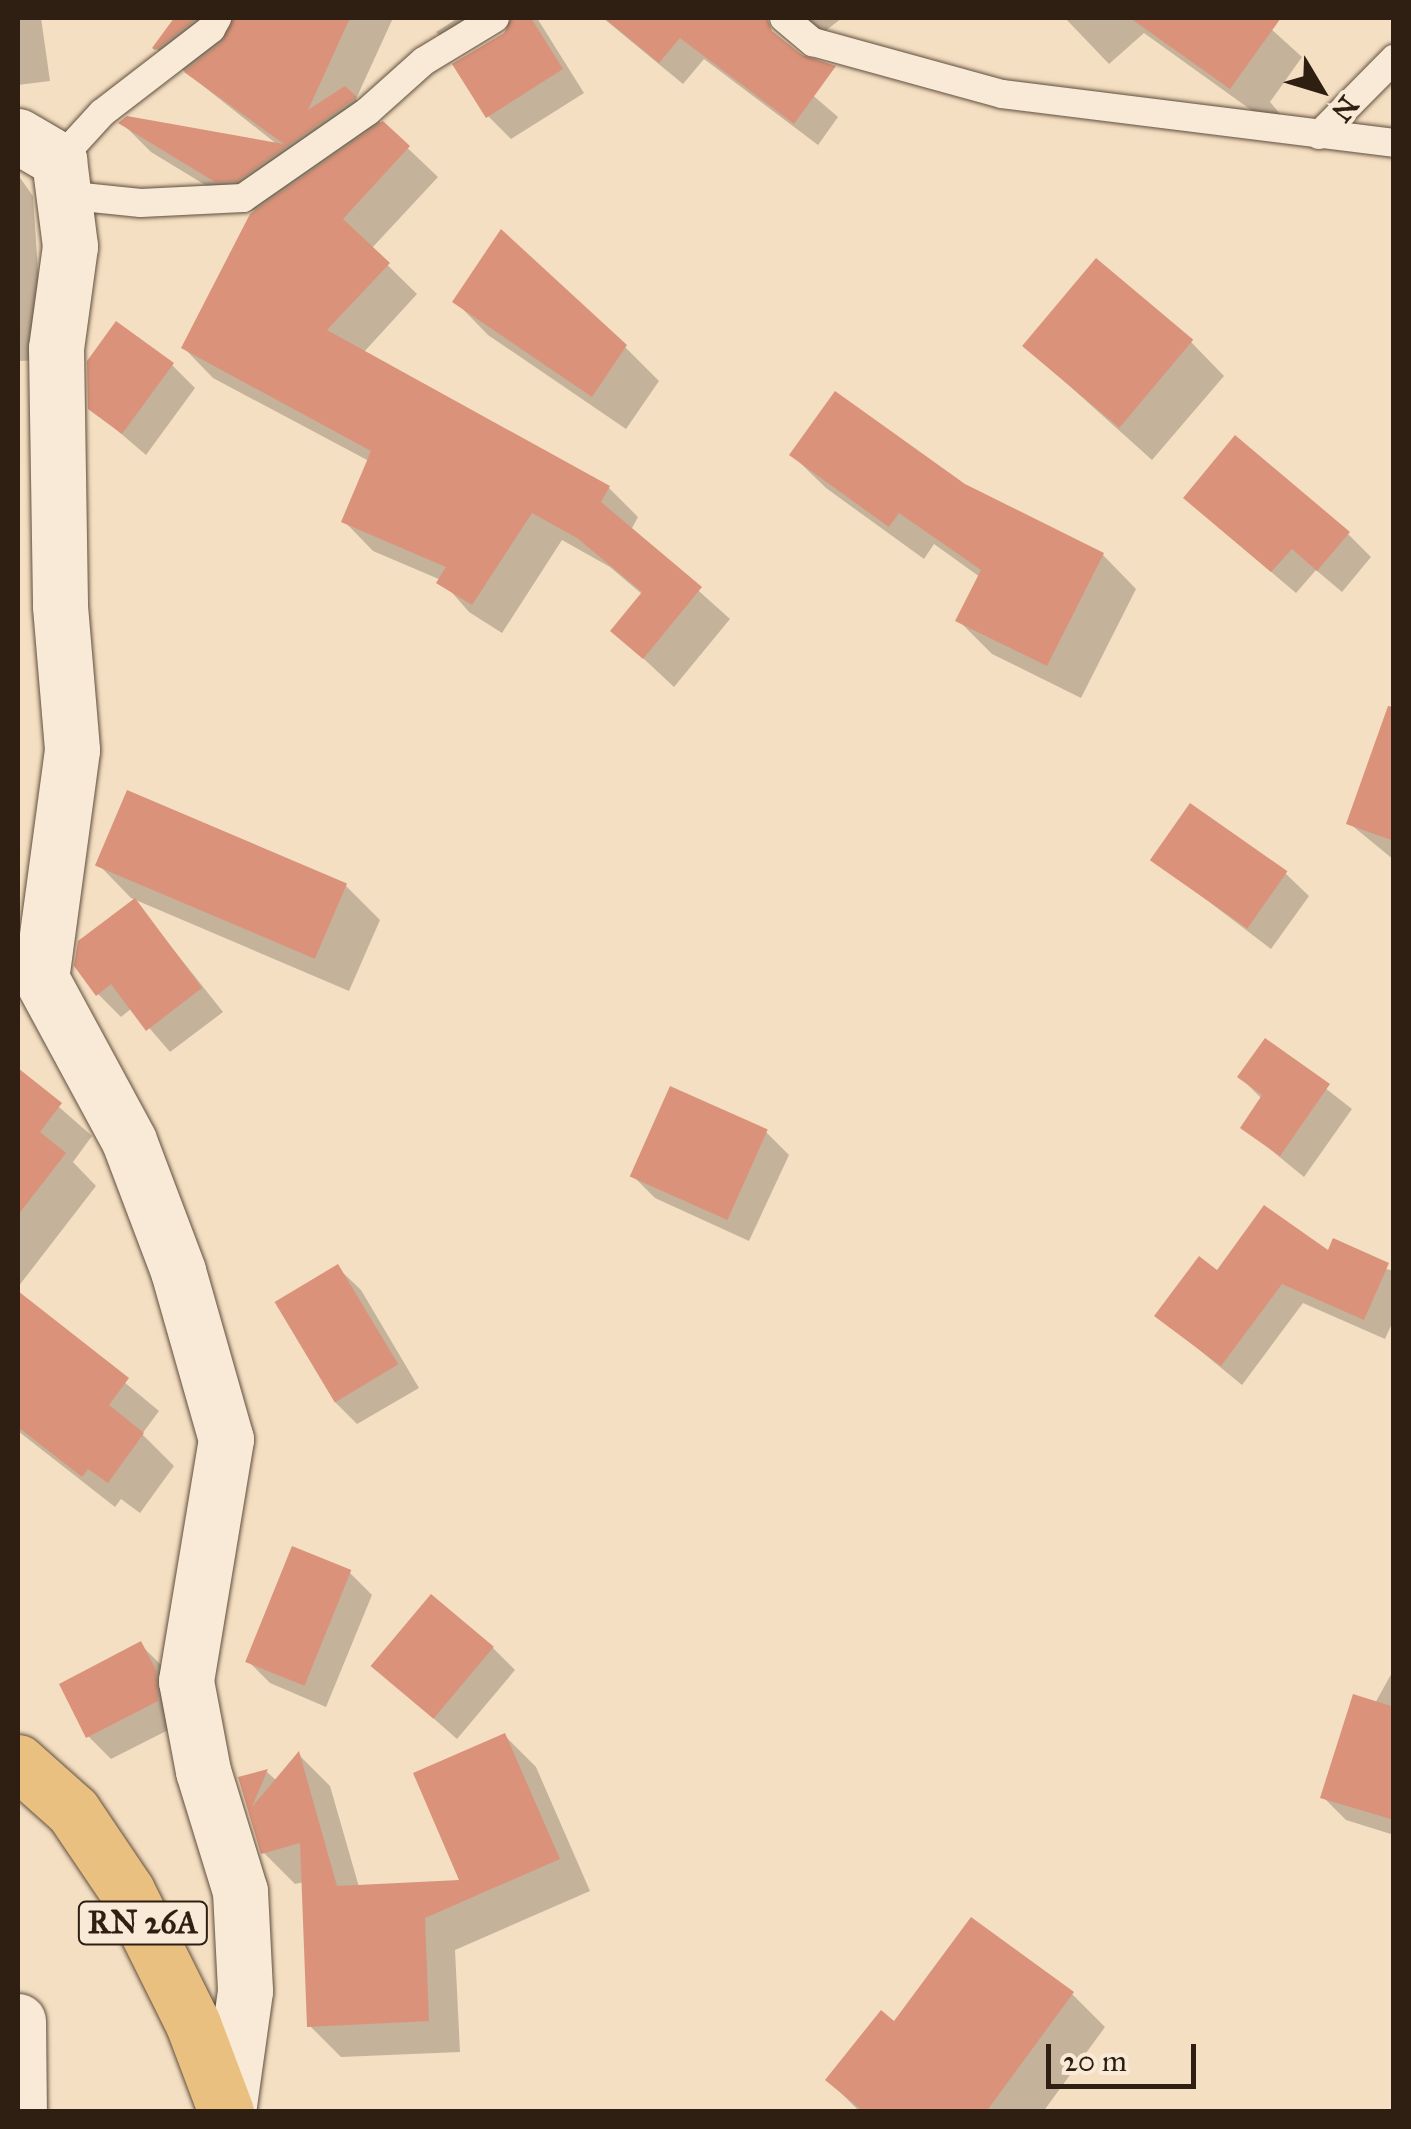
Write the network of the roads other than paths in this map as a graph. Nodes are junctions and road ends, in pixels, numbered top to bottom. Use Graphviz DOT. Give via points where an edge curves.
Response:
graph roads {
  1 [pos="218,18"];
  2 [pos="495,18"];
  3 [pos="784,18"];
  4 [pos="1394,59"];
  5 [pos="1319,135"];
  6 [pos="1394,143"];
  7 [pos="47,163"];
  8 [pos="18,1762"];
  9 [pos="18,2021"];
  10 [pos="19,2112"];
  11 [pos="227,2112"];
  1 -- 7 [label="lane" via="212,30"];
  2 -- 7 [label="lane" via="424,61 368,111 243,198 141,202"];
  3 -- 5 [label="lane" via="813,42 1002,94"];
  4 -- 5 [label="lane"];
  5 -- 6 [label="lane"];
  7 -- 11 [label="street" via="70,246 56,348 60,606 72,750 41,978 129,1141 178,1272 226,1439 186,1681 202,1770 240,1890 245,1991"];
  8 -- 11 [label="main road, RN 26A" via="73,1811 127,1891 194,2024"];
  9 -- 10 [label="street"];
}
